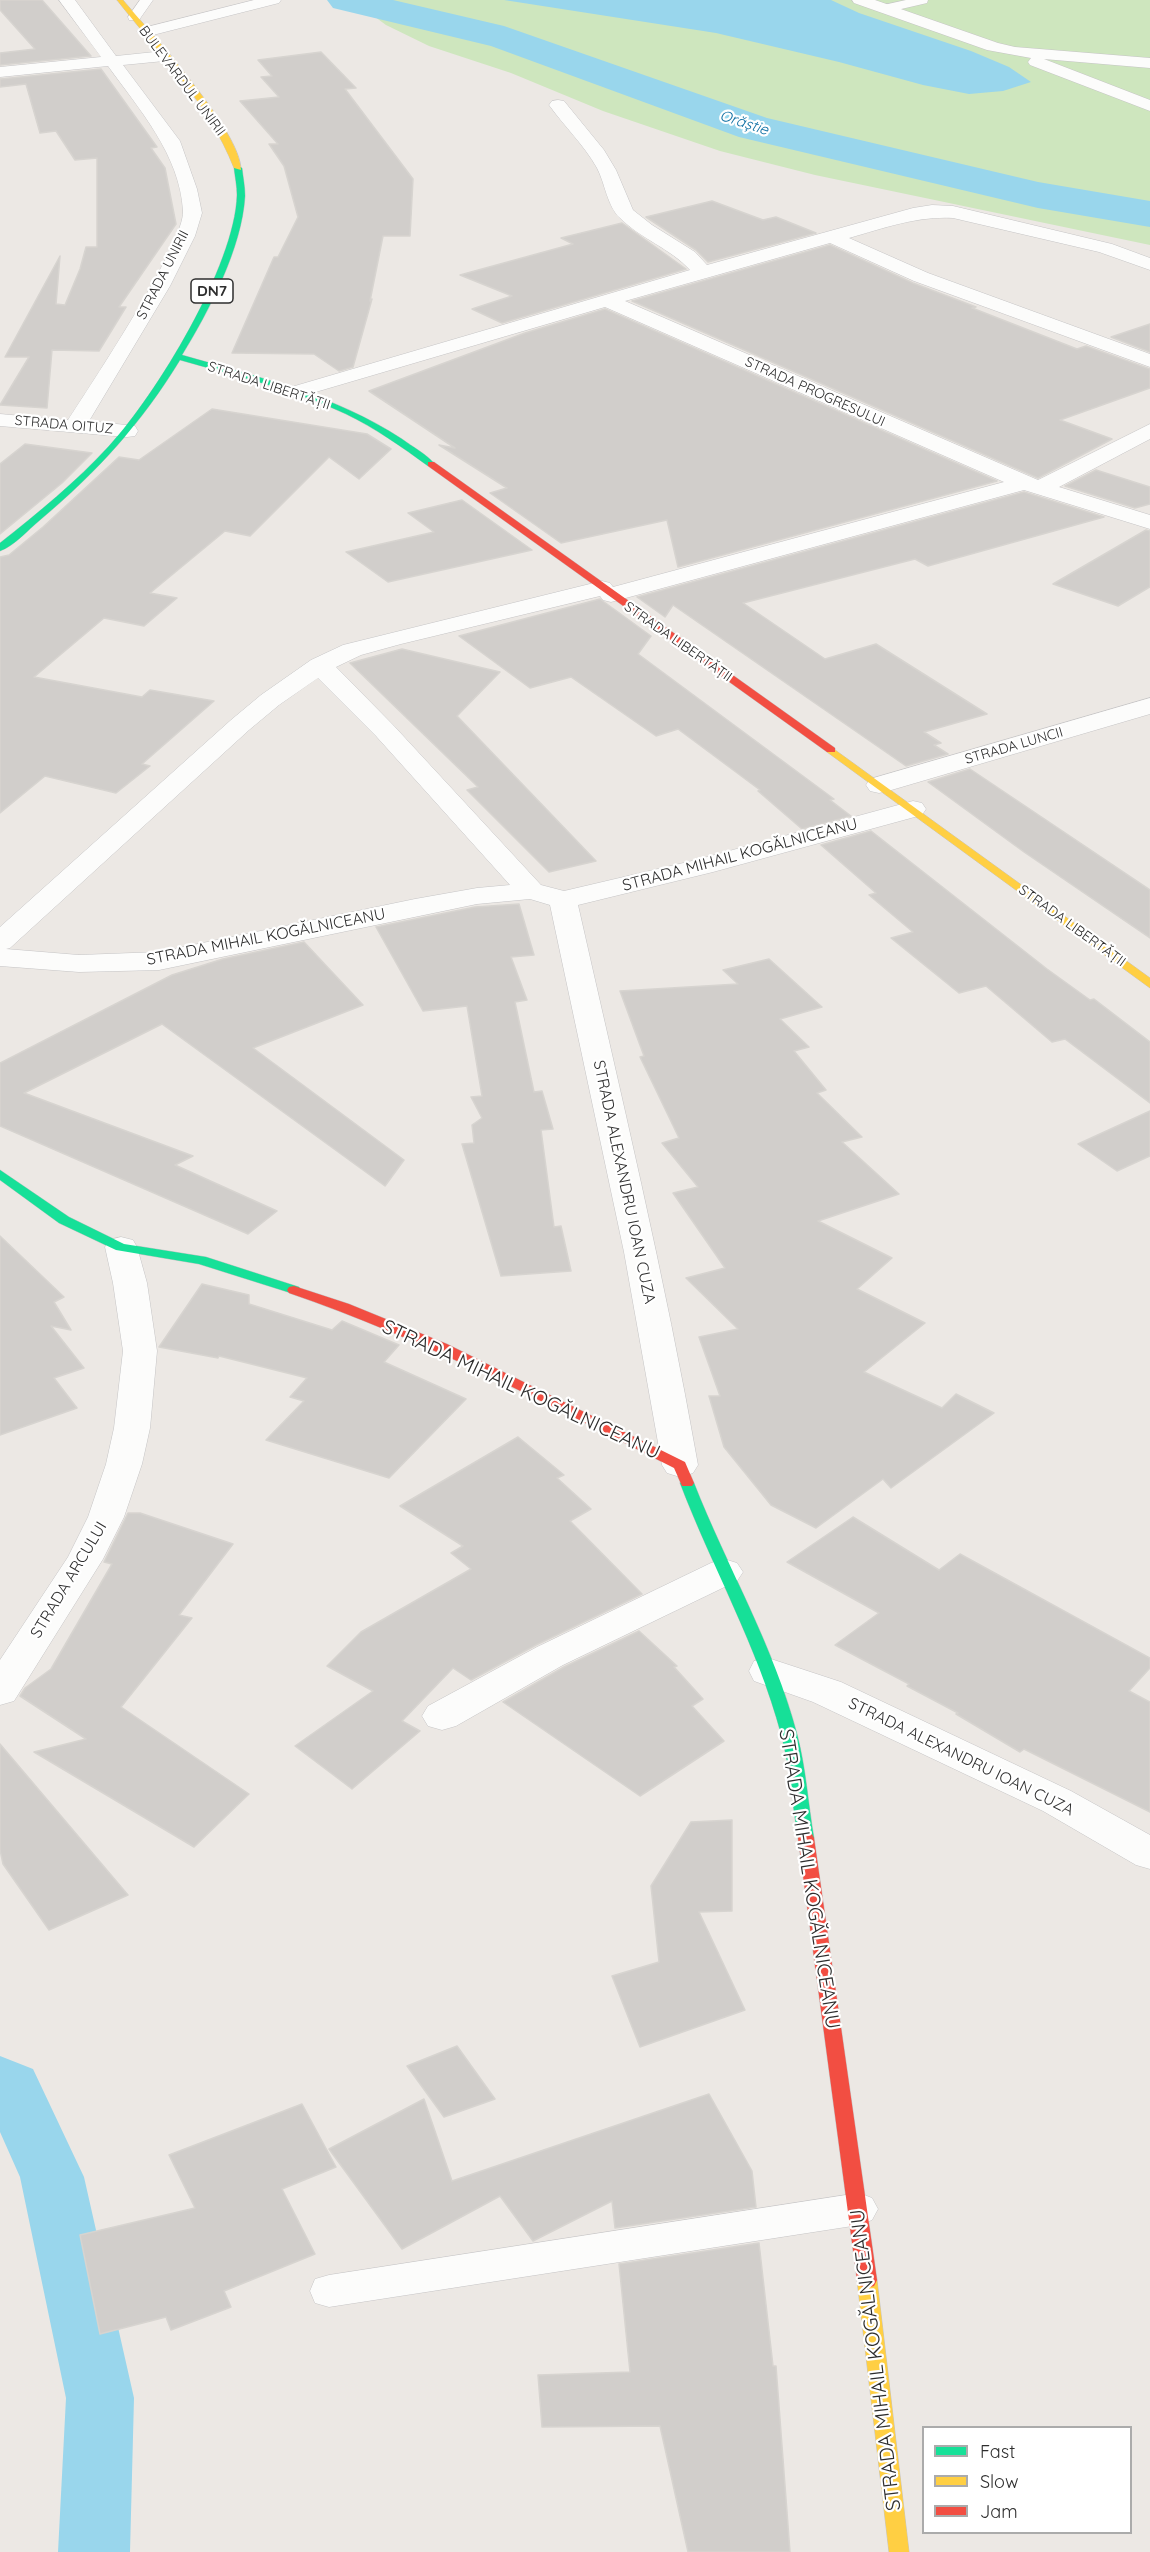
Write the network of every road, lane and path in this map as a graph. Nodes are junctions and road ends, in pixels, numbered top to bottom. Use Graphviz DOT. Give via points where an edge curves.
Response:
graph roads {
  1 [pos="67,0"];
  2 [pos="120,0"];
  3 [pos="147,0"];
  4 [pos="273,0"];
  5 [pos="860,0"];
  6 [pos="913,1"];
  7 [pos="884,9"];
  8 [pos="134,17"];
  9 [pos="146,32"];
  10 [pos="1015,52"];
  11 [pos="164,56"];
  12 [pos="113,61"];
  13 [pos="1150,63"];
  14 [pos="0,72"];
  15 [pos="558,105"];
  16 [pos="1150,106"];
  17 [pos="830,236"];
  18 [pos="1150,264"];
  19 [pos="703,272"];
  20 [pos="605,300"];
  21 [pos="176,356"];
  22 [pos="1150,361"];
  23 [pos="295,392"];
  24 [pos="0,420"];
  25 [pos="75,426"];
  26 [pos="1150,430"];
  27 [pos="127,431"];
  28 [pos="1032,485"];
  29 [pos="1150,522"];
  30 [pos="0,548"];
  31 [pos="606,591"];
  32 [pos="320,665"];
  33 [pos="1150,706"];
  34 [pos="879,785"];
  35 [pos="913,809"];
  36 [pos="531,891"];
  37 [pos="563,900"];
  38 [pos="0,942"];
  39 [pos="0,957"];
  40 [pos="1150,984"];
  41 [pos="0,1174"];
  42 [pos="121,1247"];
  43 [pos="680,1465"];
  44 [pos="724,1572"];
  45 [pos="768,1671"];
  46 [pos="0,1691"];
  47 [pos="442,1716"];
  48 [pos="1150,1854"];
  49 [pos="858,2209"];
  50 [pos="329,2291"];
  51 [pos="898,2552"];
  1 -- 12 [label="street, STRADA UNIRII"];
  2 -- 8 [label="street, BULEVARDUL UNIRII / DN7"];
  3 -- 8 [label="lane"];
  4 -- 9 [label="street"];
  5 -- 7 [label="street"];
  6 -- 7 [label="lane"];
  7 -- 10 [label="street" via="965,39"];
  8 -- 9 [label="street, BULEVARDUL UNIRII / DN7"];
  9 -- 11 [label="street, BULEVARDUL UNIRII / DN7"];
  10 -- 13 [label="street"];
  10 -- 16 [label="street"];
  11 -- 12 [label="street"];
  11 -- 21 [label="street, BULEVARDUL UNIRII / DN7" via="215,121 237,160 243,180 242,204 225,261"];
  12 -- 14 [label="street"];
  12 -- 25 [label="street, STRADA UNIRII" via="171,141 193,213 186,236 160,286"];
  15 -- 19 [label="street" via="595,150 624,213 688,256"];
  17 -- 18 [label="street" via="913,214 953,212 1105,248"];
  17 -- 19 [label="street"];
  17 -- 22 [label="street" via="921,277"];
  19 -- 20 [label="street"];
  20 -- 23 [label="street"];
  20 -- 28 [label="street, STRADA PROGRESULUI"];
  21 -- 23 [label="street, STRADA LIBERTĂȚII"];
  21 -- 27 [label="street, BULEVARDUL UNIRII / DN7" via="149,404"];
  23 -- 31 [label="street, STRADA LIBERTĂȚII" via="349,412 389,434"];
  24 -- 25 [label="street, STRADA OITUZ"];
  25 -- 27 [label="street, STRADA OITUZ"];
  26 -- 28 [label="street"];
  27 -- 30 [label="street, BULEVARDUL UNIRII / DN7" via="94,467"];
  28 -- 29 [label="street, STRADA PROGRESULUI"];
  28 -- 31 [label="street"];
  31 -- 32 [label="street" via="394,638 352,650"];
  31 -- 34 [label="street, STRADA LIBERTĂȚII"];
  32 -- 36 [label="street"];
  32 -- 38 [label="street" via="240,725"];
  33 -- 34 [label="street, STRADA LUNCII"];
  34 -- 35 [label="street, STRADA LIBERTĂȚII"];
  35 -- 37 [label="street, STRADA MIHAIL KOGĂLNICEANU"];
  35 -- 40 [label="street, STRADA LIBERTĂȚII"];
  36 -- 37 [label="street, STRADA MIHAIL KOGĂLNICEANU"];
  36 -- 39 [label="street, STRADA MIHAIL KOGĂLNICEANU" via="415,907 159,961 51,964"];
  37 -- 43 [label="street, STRADA ALEXANDRU IOAN CUZA" via="639,1244"];
  41 -- 42 [label="street, STRADA MIHAIL KOGĂLNICEANU" via="64,1220"];
  42 -- 43 [label="street, STRADA MIHAIL KOGĂLNICEANU" via="201,1260 321,1298 451,1352"];
  42 -- 46 [label="street, STRADA ARCULUI" via="140,1351 132,1428 106,1517 85,1559"];
  43 -- 44 [label="street, STRADA MIHAIL KOGĂLNICEANU"];
  44 -- 45 [label="street, STRADA MIHAIL KOGĂLNICEANU"];
  44 -- 47 [label="street" via="550,1656"];
  45 -- 48 [label="street, STRADA ALEXANDRU IOAN CUZA" via="827,1692 1057,1801"];
  45 -- 49 [label="street, STRADA MIHAIL KOGĂLNICEANU" via="789,1735"];
  49 -- 50 [label="lane"];
  49 -- 51 [label="street, STRADA MIHAIL KOGĂLNICEANU"];
}
